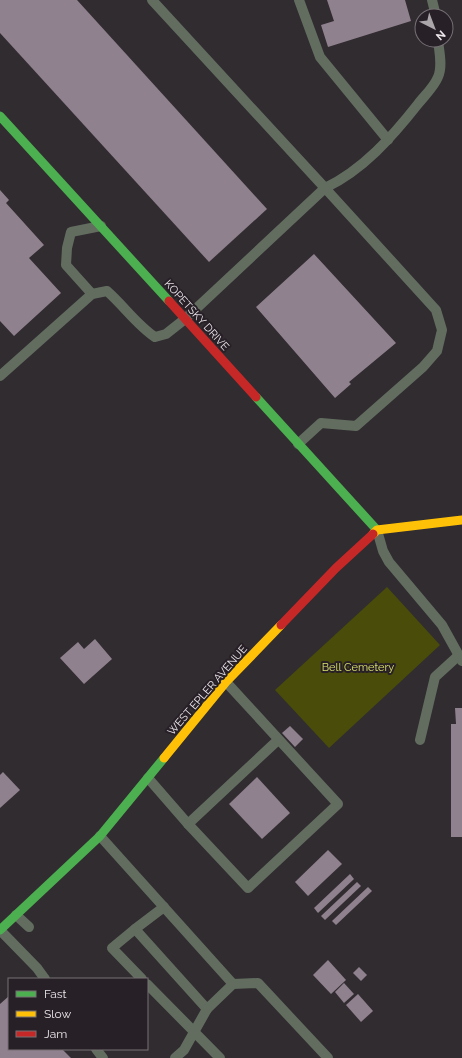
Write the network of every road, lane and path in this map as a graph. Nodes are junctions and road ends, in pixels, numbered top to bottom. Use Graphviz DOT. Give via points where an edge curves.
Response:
graph roads {
  1 [pos="152,0"];
  2 [pos="299,0"];
  3 [pos="439,48"];
  4 [pos="0,116"];
  5 [pos="388,140"];
  6 [pos="325,188"];
  7 [pos="101,226"];
  8 [pos="92,294"];
  9 [pos="185,319"];
  10 [pos="0,376"];
  11 [pos="298,444"];
  12 [pos="462,520"];
  13 [pos="378,530"];
  14 [pos="460,659"];
  15 [pos="226,682"];
  16 [pos="278,740"];
  17 [pos="420,740"];
  18 [pos="148,778"];
  19 [pos="188,824"];
  20 [pos="100,836"];
  21 [pos="164,907"];
  22 [pos="16,915"];
  23 [pos="29,927"];
  24 [pos="135,929"];
  25 [pos="0,930"];
  26 [pos="44,978"];
  27 [pos="141,978"];
  28 [pos="233,984"];
  29 [pos="148,985"];
  30 [pos="208,1009"];
  31 [pos="194,1034"];
  32 [pos="175,1058"];
  33 [pos="220,1058"];
  34 [pos="328,1058"];
  1 -- 6 [label="lane"];
  2 -- 5 [label="lane" via="320,57"];
  3 -- 5 [label="lane" via="441,65 439,76"];
  4 -- 7 [label="street, KOPETSKY DRIVE"];
  5 -- 6 [label="lane" via="346,178"];
  6 -- 9 [label="lane"];
  6 -- 11 [label="lane" via="436,310 442,330 438,351 356,426 321,423"];
  7 -- 8 [label="lane" via="71,232 67,248 66,265"];
  7 -- 9 [label="street, KOPETSKY DRIVE"];
  8 -- 9 [label="lane" via="107,291 144,330 155,337 166,334"];
  8 -- 10 [label="lane"];
  9 -- 11 [label="street, KOPETSKY DRIVE"];
  11 -- 13 [label="street, KOPETSKY DRIVE"];
  12 -- 13 [label="street"];
  13 -- 14 [label="lane" via="383,552 389,562 442,625"];
  13 -- 15 [label="street, WEST EPLER AVENUE" via="336,568"];
  14 -- 17 [label="lane" via="435,677"];
  15 -- 16 [label="lane"];
  15 -- 18 [label="street, WEST EPLER AVENUE"];
  16 -- 19 [label="lane"];
  16 -- 19 [label="lane" via="338,804 248,888"];
  18 -- 19 [label="lane"];
  18 -- 20 [label="street, WEST EPLER AVENUE"];
  20 -- 21 [label="lane"];
  20 -- 22 [label="street, WEST EPLER AVENUE"];
  21 -- 24 [label="lane"];
  21 -- 28 [label="lane"];
  22 -- 23 [label="lane"];
  22 -- 25 [label="street, WEST EPLER AVENUE"];
  24 -- 27 [label="lane" via="112,948"];
  24 -- 30 [label="lane"];
  25 -- 26 [label="lane"];
  28 -- 30 [label="lane"];
  28 -- 34 [label="lane" via="258,984"];
  29 -- 31 [label="lane"];
  30 -- 31 [label="lane"];
  31 -- 32 [label="lane" via="184,1050"];
  31 -- 33 [label="lane"];
}
